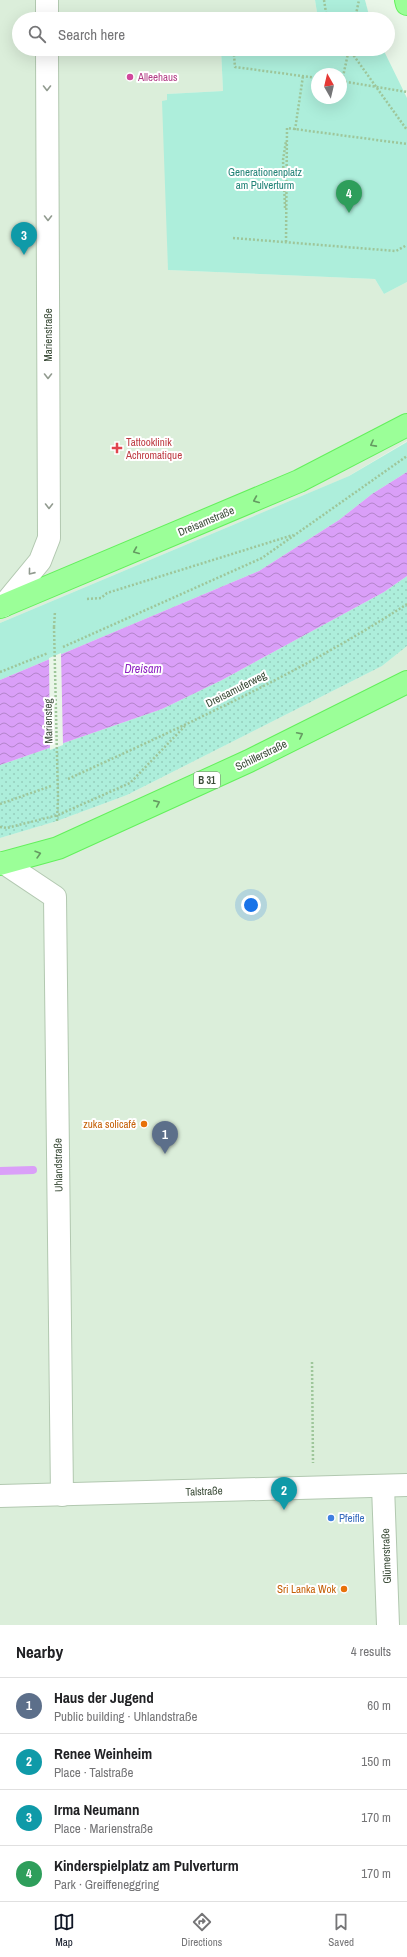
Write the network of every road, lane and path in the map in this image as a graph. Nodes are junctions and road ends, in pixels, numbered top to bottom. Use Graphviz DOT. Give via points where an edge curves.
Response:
graph roads {
  1 [pos="47,0"];
  2 [pos="324,0"];
  3 [pos="359,0"];
  4 [pos="406,0"];
  5 [pos="407,4"];
  6 [pos="47,12"];
  7 [pos="326,12"];
  8 [pos="356,12"];
  9 [pos="47,56"];
  10 [pos="234,56"];
  11 [pos="347,56"];
  12 [pos="354,56"];
  13 [pos="345,68"];
  14 [pos="303,76"];
  15 [pos="311,77"];
  16 [pos="347,82"];
  17 [pos="375,86"];
  18 [pos="407,92"];
  19 [pos="295,130"];
  20 [pos="407,130"];
  21 [pos="407,144"];
  22 [pos="232,238"];
  23 [pos="286,242"];
  24 [pos="407,245"];
  25 [pos="407,425"];
  26 [pos="407,456"];
  27 [pos="296,534"];
  28 [pos="86,600"];
  29 [pos="407,604"];
  30 [pos="1,607"];
  31 [pos="54,627"];
  32 [pos="63,647"];
  33 [pos="48,653"];
  34 [pos="0,672"];
  35 [pos="407,682"];
  36 [pos="187,724"];
  37 [pos="68,779"];
  38 [pos="51,786"];
  39 [pos="0,804"];
  40 [pos="58,815"];
  41 [pos="0,827"];
  42 [pos="2,863"];
  43 [pos="312,1362"];
  44 [pos="407,1485"];
  45 [pos="383,1486"];
  46 [pos="313,1488"];
  47 [pos="62,1495"];
  48 [pos="0,1496"];
  49 [pos="388,1625"];
  1 -- 6 [label="street"];
  2 -- 7 [label="path"];
  3 -- 8 [label="path"];
  4 -- 5 [label="main road"];
  9 -- 30 [label="street, Marienstraße, one-way" via="49,538 40,561"];
  10 -- 14 [label="path" via="235,67"];
  11 -- 13 [label="path"];
  12 -- 17 [label="path"];
  14 -- 15 [label="path"];
  14 -- 19 [label="path"];
  16 -- 17 [label="path"];
  17 -- 18 [label="path"];
  17 -- 20 [label="path"];
  19 -- 21 [label="path"];
  19 -- 23 [label="path" via="287,128"];
  22 -- 23 [label="path"];
  23 -- 24 [label="path" via="396,250"];
  25 -- 30 [label="main road, Dreisamstraße, one-way" via="300,481"];
  26 -- 27 [label="path"];
  27 -- 28 [label="path" via="107,593 101,598"];
  27 -- 32 [label="path" via="262,558"];
  29 -- 36 [label="path, Dreisamuferweg" via="357,636"];
  31 -- 40 [label="path, Mariensteg, bridge"];
  33 -- 34 [label="path"];
  42 -- 35 [label="main road, Schillerstraße / B 31, one-way" via="58,848 249,761"];
  36 -- 37 [label="path, Dreisamuferweg"];
  36 -- 40 [label="path" via="130,783"];
  38 -- 39 [label="path"];
  40 -- 41 [label="path" via="7,828"];
  42 -- 47 [label="street, Uhlandstraße" via="55,897"];
  43 -- 46 [label="path"];
  44 -- 45 [label="street, Talstraße"];
  45 -- 46 [label="street, Talstraße"];
  45 -- 49 [label="street, Glümerstraße"];
  46 -- 47 [label="street, Talstraße"];
  47 -- 48 [label="street, Talstraße"];
}
